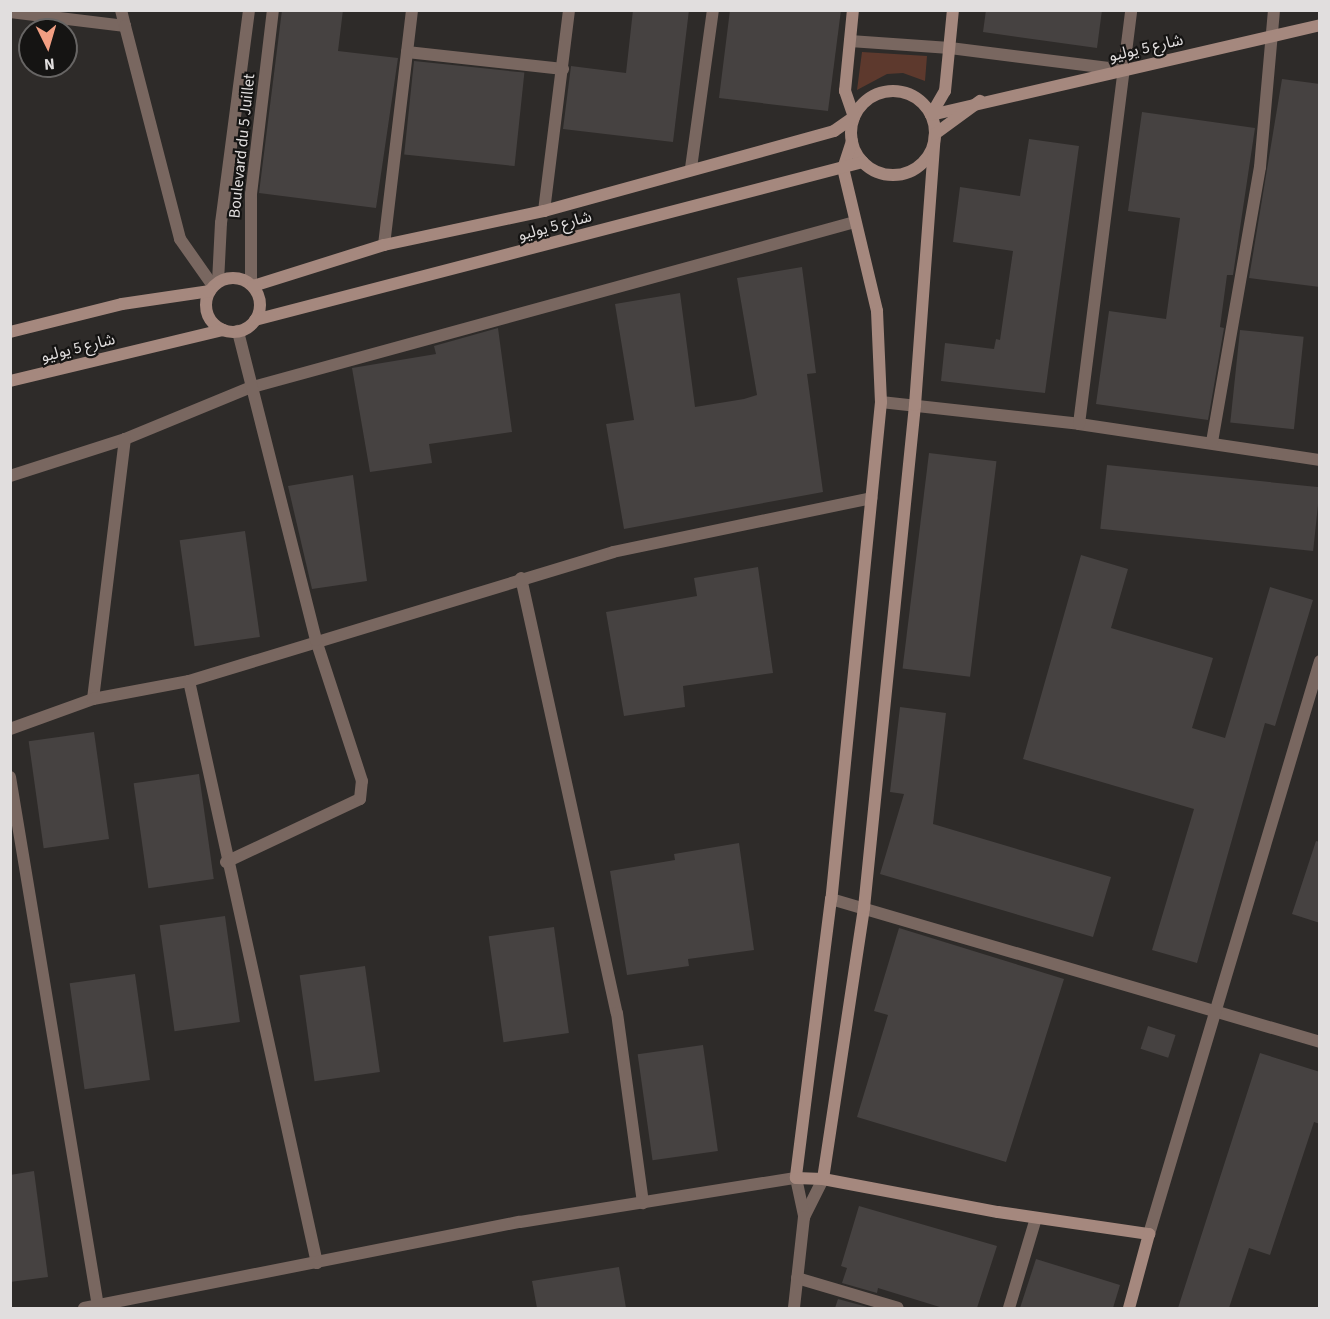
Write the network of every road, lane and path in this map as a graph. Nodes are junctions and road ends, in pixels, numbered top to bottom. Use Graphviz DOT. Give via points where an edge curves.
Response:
graph roads {
  1 [pos="121,10"];
  2 [pos="249,10"];
  3 [pos="273,10"];
  4 [pos="412,10"];
  5 [pos="569,10"];
  6 [pos="713,10"];
  7 [pos="853,10"];
  8 [pos="953,10"];
  9 [pos="1131,10"];
  10 [pos="1274,10"];
  11 [pos="10,12"];
  12 [pos="1320,25"];
  13 [pos="125,27"];
  14 [pos="1272,35"];
  15 [pos="850,41"];
  16 [pos="950,48"];
  17 [pos="407,52"];
  18 [pos="563,69"];
  19 [pos="1124,70"];
  20 [pos="980,101"];
  21 [pos="931,115"];
  22 [pos="854,117"];
  23 [pos="935,134"];
  24 [pos="852,141"];
  25 [pos="863,162"];
  26 [pos="691,168"];
  27 [pos="843,168"];
  28 [pos="544,211"];
  29 [pos="855,222"];
  30 [pos="384,246"];
  31 [pos="252,285"];
  32 [pos="213,286"];
  33 [pos="255,320"];
  34 [pos="223,330"];
  35 [pos="10,332"];
  36 [pos="238,332"];
  37 [pos="10,381"];
  38 [pos="249,388"];
  39 [pos="881,402"];
  40 [pos="915,405"];
  41 [pos="1080,424"];
  42 [pos="125,439"];
  43 [pos="1212,442"];
  44 [pos="1320,460"];
  45 [pos="10,476"];
  46 [pos="871,498"];
  47 [pos="521,578"];
  48 [pos="316,640"];
  49 [pos="1320,661"];
  50 [pos="189,681"];
  51 [pos="93,699"];
  52 [pos="10,729"];
  53 [pos="10,777"];
  54 [pos="226,862"];
  55 [pos="831,899"];
  56 [pos="864,908"];
  57 [pos="1214,1010"];
  58 [pos="1320,1042"];
  59 [pos="796,1178"];
  60 [pos="823,1179"];
  61 [pos="643,1203"];
  62 [pos="804,1217"];
  63 [pos="1036,1218"];
  64 [pos="1149,1233"];
  65 [pos="317,1263"];
  66 [pos="797,1278"];
  67 [pos="98,1306"];
  68 [pos="84,1308"];
  69 [pos="794,1308"];
  70 [pos="898,1308"];
  71 [pos="1008,1308"];
  72 [pos="1129,1308"];
  1 -- 13 [label="street"];
  2 -- 32 [label="street"];
  3 -- 31 [label="street, Boulevard du 5 Juillet" via="251,194"];
  4 -- 17 [label="street"];
  5 -- 18 [label="street"];
  6 -- 26 [label="street"];
  7 -- 15 [label="street"];
  8 -- 16 [label="street"];
  9 -- 19 [label="street"];
  10 -- 14 [label="street"];
  11 -- 13 [label="street"];
  12 -- 14 [label="street, شارع 5 يوليو"];
  13 -- 32 [label="street" via="180,239"];
  14 -- 19 [label="street, شارع 5 يوليو"];
  14 -- 43 [label="street" via="1260,167"];
  15 -- 16 [label="street"];
  15 -- 22 [label="street" via="845,91"];
  16 -- 19 [label="street"];
  16 -- 21 [label="street" via="945,90"];
  17 -- 18 [label="street"];
  17 -- 30 [label="street"];
  18 -- 28 [label="street"];
  19 -- 20 [label="street, شارع 5 يوليو"];
  19 -- 41 [label="street"];
  20 -- 21 [label="street, شارع 5 يوليو"];
  20 -- 23 [label="street, شارع 5 يوليو"];
  21 -- 22 [label="street" via="912,96 892,92 872,96"];
  21 -- 23 [label="street"];
  22 -- 24 [label="street"];
  22 -- 26 [label="street, شارع 5 يوليو" via="834,131"];
  23 -- 25 [label="street" via="932,148 915,169 888,174"];
  23 -- 40 [label="street"];
  24 -- 25 [label="street"];
  24 -- 27 [label="street"];
  25 -- 27 [label="street, شارع 5 يوليو"];
  26 -- 28 [label="street, شارع 5 يوليو"];
  27 -- 29 [label="street"];
  27 -- 33 [label="street, شارع 5 يوليو"];
  28 -- 30 [label="street, شارع 5 يوليو"];
  29 -- 38 [label="street"];
  29 -- 39 [label="street" via="877,310"];
  30 -- 31 [label="street, شارع 5 يوليو"];
  31 -- 32 [label="street" via="235,278"];
  31 -- 33 [label="street" via="260,304"];
  32 -- 34 [label="street" via="207,314"];
  32 -- 35 [label="street, شارع 5 يوليو"];
  33 -- 36 [label="street"];
  34 -- 36 [label="street"];
  34 -- 37 [label="street, شارع 5 يوليو"];
  36 -- 38 [label="street"];
  38 -- 42 [label="street"];
  38 -- 48 [label="street"];
  39 -- 40 [label="street"];
  39 -- 46 [label="street"];
  40 -- 41 [label="street"];
  40 -- 56 [label="street"];
  41 -- 43 [label="street"];
  42 -- 45 [label="street"];
  42 -- 51 [label="street"];
  43 -- 44 [label="street"];
  46 -- 47 [label="street" via="613,552"];
  46 -- 55 [label="street"];
  47 -- 48 [label="street"];
  47 -- 61 [label="street" via="617,1012"];
  48 -- 50 [label="street"];
  48 -- 54 [label="street" via="362,781 360,799"];
  49 -- 57 [label="street"];
  50 -- 51 [label="street"];
  50 -- 54 [label="street"];
  51 -- 52 [label="street"];
  53 -- 67 [label="street"];
  54 -- 65 [label="street"];
  55 -- 56 [label="street"];
  55 -- 59 [label="street"];
  56 -- 57 [label="street"];
  56 -- 60 [label="street"];
  57 -- 58 [label="street"];
  57 -- 64 [label="street"];
  59 -- 60 [label="street"];
  59 -- 61 [label="street"];
  59 -- 62 [label="street"];
  60 -- 62 [label="street"];
  60 -- 63 [label="street"];
  61 -- 65 [label="street"];
  62 -- 66 [label="street"];
  63 -- 64 [label="street"];
  63 -- 71 [label="street"];
  64 -- 72 [label="street"];
  65 -- 67 [label="street"];
  66 -- 69 [label="street"];
  66 -- 70 [label="street"];
  67 -- 68 [label="street"];
}
